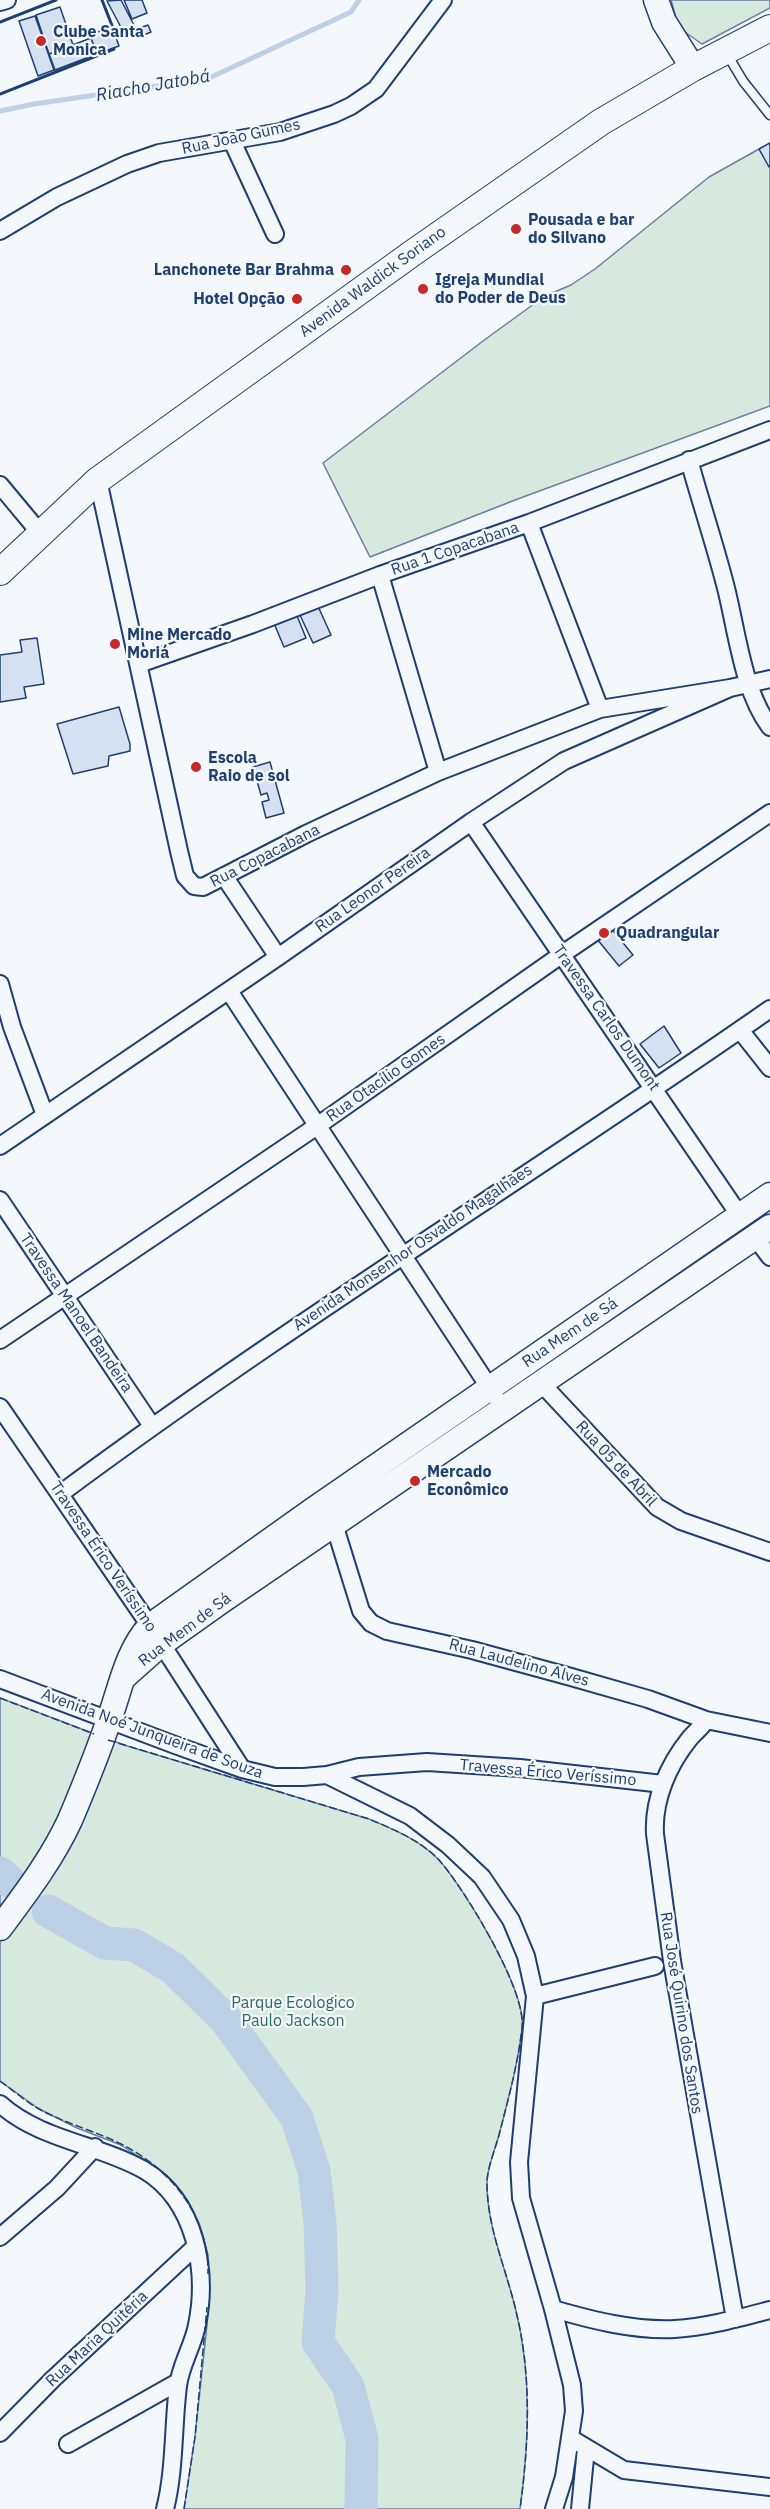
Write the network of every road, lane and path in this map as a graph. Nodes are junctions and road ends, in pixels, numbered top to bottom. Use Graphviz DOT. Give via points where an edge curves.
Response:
graph roads {
  1 [pos="7,0"];
  2 [pos="443,0"];
  3 [pos="0,2"];
  4 [pos="660,11"];
  5 [pos="770,28"];
  6 [pos="725,51"];
  7 [pos="683,74"];
  8 [pos="770,115"];
  9 [pos="232,141"];
  10 [pos="2,230"];
  11 [pos="276,234"];
  12 [pos="770,430"];
  13 [pos="689,460"];
  14 [pos="98,480"];
  15 [pos="0,485"];
  16 [pos="529,523"];
  17 [pos="40,533"];
  18 [pos="0,572"];
  19 [pos="380,575"];
  20 [pos="139,664"];
  21 [pos="770,679"];
  22 [pos="750,684"];
  23 [pos="730,688"];
  24 [pos="600,709"];
  25 [pos="770,727"];
  26 [pos="438,772"];
  27 [pos="770,813"];
  28 [pos="471,822"];
  29 [pos="224,876"];
  30 [pos="561,955"];
  31 [pos="278,957"];
  32 [pos="0,984"];
  33 [pos="229,991"];
  34 [pos="770,1009"];
  35 [pos="740,1030"];
  36 [pos="770,1068"];
  37 [pos="654,1088"];
  38 [pos="45,1115"];
  39 [pos="317,1126"];
  40 [pos="0,1146"];
  41 [pos="770,1196"];
  42 [pos="0,1200"];
  43 [pos="740,1216"];
  44 [pos="763,1232"];
  45 [pos="402,1254"];
  46 [pos="770,1257"];
  47 [pos="65,1294"];
  48 [pos="0,1340"];
  49 [pos="542,1384"];
  50 [pos="489,1387"];
  51 [pos="0,1407"];
  52 [pos="504,1409"];
  53 [pos="152,1426"];
  54 [pos="60,1494"];
  55 [pos="335,1513"];
  56 [pos="770,1552"];
  57 [pos="156,1635"];
  58 [pos="0,1679"];
  59 [pos="109,1720"];
  60 [pos="706,1720"];
  61 [pos="770,1733"];
  62 [pos="242,1769"];
  63 [pos="327,1775"];
  64 [pos="663,1784"];
  65 [pos="0,1928"];
  66 [pos="656,1966"];
  67 [pos="535,1996"];
  68 [pos="0,2104"];
  69 [pos="95,2147"];
  70 [pos="0,2237"];
  71 [pos="196,2246"];
  72 [pos="552,2309"];
  73 [pos="770,2310"];
  74 [pos="735,2319"];
  75 [pos="178,2382"];
  76 [pos="0,2433"];
  77 [pos="579,2443"];
  78 [pos="68,2444"];
  79 [pos="770,2487"];
  80 [pos="165,2509"];
  81 [pos="554,2509"];
  82 [pos="580,2509"];
  1 -- 3 [label="street"];
  2 -- 9 [label="street, Rua João Gumes" via="376,89 364,99 280,132"];
  4 -- 7 [label="street"];
  5 -- 6 [label="main road, Avenida Waldick Soriano"];
  6 -- 7 [label="main road, Avenida Waldick Soriano"];
  6 -- 8 [label="lane" via="742,81"];
  7 -- 14 [label="main road, Avenida Waldick Soriano" via="571,142"];
  9 -- 10 [label="street, Rua João Gumes" via="159,153 126,164 57,197"];
  9 -- 11 [label="street"];
  12 -- 13 [label="street, Rua 1 Copacabana"];
  13 -- 16 [label="street, Rua 1 Copacabana"];
  13 -- 22 [label="street"];
  14 -- 17 [label="main road, Avenida Waldick Soriano"];
  14 -- 20 [label="street, Rua Copacabana"];
  15 -- 17 [label="street"];
  16 -- 19 [label="street, Rua 1 Copacabana"];
  16 -- 24 [label="street"];
  17 -- 18 [label="main road, Avenida Waldick Soriano"];
  19 -- 20 [label="street, Rua 1 Copacabana"];
  19 -- 26 [label="street"];
  20 -- 29 [label="street, Rua Copacabana" via="185,876 194,886 203,887"];
  21 -- 22 [label="street, Rua Leonor Pereira"];
  22 -- 23 [label="street, Rua Leonor Pereira"];
  22 -- 25 [label="street"];
  23 -- 24 [label="street, Rua Copacabana"];
  23 -- 28 [label="street, Rua Leonor Pereira" via="564,761"];
  24 -- 26 [label="street, Rua Copacabana"];
  26 -- 29 [label="street, Rua Copacabana"];
  27 -- 30 [label="street, Rua Otacílio Gomes"];
  28 -- 30 [label="street, Travessa Carlos Dumont"];
  28 -- 31 [label="street, Rua Leonor Pereira"];
  29 -- 31 [label="street"];
  30 -- 37 [label="street, Travessa Carlos Dumont"];
  30 -- 39 [label="street, Rua Otacílio Gomes"];
  31 -- 33 [label="street, Rua Leonor Pereira"];
  32 -- 38 [label="street"];
  33 -- 38 [label="street, Rua Leonor Pereira"];
  33 -- 39 [label="street"];
  34 -- 35 [label="street, Avenida Monsenhor Osvaldo Magalhães"];
  35 -- 36 [label="street"];
  35 -- 37 [label="street, Avenida Monsenhor Osvaldo Magalhães"];
  37 -- 43 [label="street, Travessa Carlos Dumont"];
  37 -- 45 [label="street, Avenida Monsenhor Osvaldo Magalhães"];
  38 -- 40 [label="street, Rua Leonor Pereira"];
  39 -- 45 [label="street"];
  39 -- 47 [label="street, Rua Otacílio Gomes"];
  41 -- 43 [label="street, Rua Mem de Sá"];
  42 -- 47 [label="street, Travessa Manoel Bandeira"];
  43 -- 50 [label="street, Rua Mem de Sá"];
  44 -- 46 [label="street"];
  44 -- 49 [label="street, Rua Mem de Sá"];
  45 -- 50 [label="street"];
  45 -- 53 [label="street, Avenida Monsenhor Osvaldo Magalhães"];
  47 -- 48 [label="street, Rua Otacílio Gomes"];
  47 -- 53 [label="street, Travessa Manoel Bandeira"];
  49 -- 52 [label="street, Rua Mem de Sá"];
  49 -- 56 [label="street, Rua 05 de Abril" via="657,1508 681,1521"];
  50 -- 52 [label="street"];
  50 -- 55 [label="street, Rua Mem de Sá"];
  51 -- 54 [label="street, Travessa Érico Veríssimo"];
  52 -- 55 [label="street, Rua Mem de Sá"];
  53 -- 54 [label="street, Avenida Monsenhor Osvaldo Magalhães"];
  54 -- 57 [label="street, Travessa Érico Veríssimo"];
  55 -- 57 [label="street, Rua Mem de Sá"];
  55 -- 60 [label="street, Rua Laudelino Alves" via="362,1611 371,1623 387,1631 472,1650 648,1699"];
  57 -- 59 [label="street, Rua Mem de Sá" via="138,1638"];
  57 -- 62 [label="street, Travessa Érico Veríssimo"];
  58 -- 59 [label="street, Avenida Noé Junqueira de Souza"];
  59 -- 62 [label="street, Avenida Noé Junqueira de Souza"];
  59 -- 65 [label="street, Rua Mem de Sá" via="61,1837"];
  60 -- 61 [label="street, Rua Laudelino Alves"];
  60 -- 64 [label="street, Rua José Quirino dos Santos"];
  62 -- 63 [label="street, Avenida Noé Junqueira de Souza" via="275,1777"];
  63 -- 64 [label="street, Travessa Érico Veríssimo" via="359,1767 427,1762"];
  63 -- 67 [label="street, Avenida Noé Junqueira de Souza" via="410,1816 482,1877 511,1920 526,1956"];
  64 -- 74 [label="street, Rua José Quirino dos Santos" via="654,1819 665,1921"];
  66 -- 67 [label="street"];
  67 -- 72 [label="street, Avenida Noé Junqueira de Souza" via="519,2162 521,2198"];
  68 -- 69 [label="street" via="41,2130"];
  69 -- 70 [label="street" via="57,2188"];
  69 -- 71 [label="street" via="128,2161 162,2183 184,2215"];
  71 -- 75 [label="street" via="201,2296 197,2326"];
  71 -- 76 [label="street, Rua Maria Quitéria"];
  72 -- 74 [label="street" via="602,2323 643,2328 675,2329"];
  72 -- 77 [label="street, Avenida Noé Junqueira de Souza" via="572,2385"];
  73 -- 74 [label="street"];
  75 -- 78 [label="street"];
  75 -- 80 [label="street"];
  77 -- 79 [label="street" via="624,2470"];
  77 -- 81 [label="street, Avenida Noé Junqueira de Souza"];
  77 -- 82 [label="street"];
}
